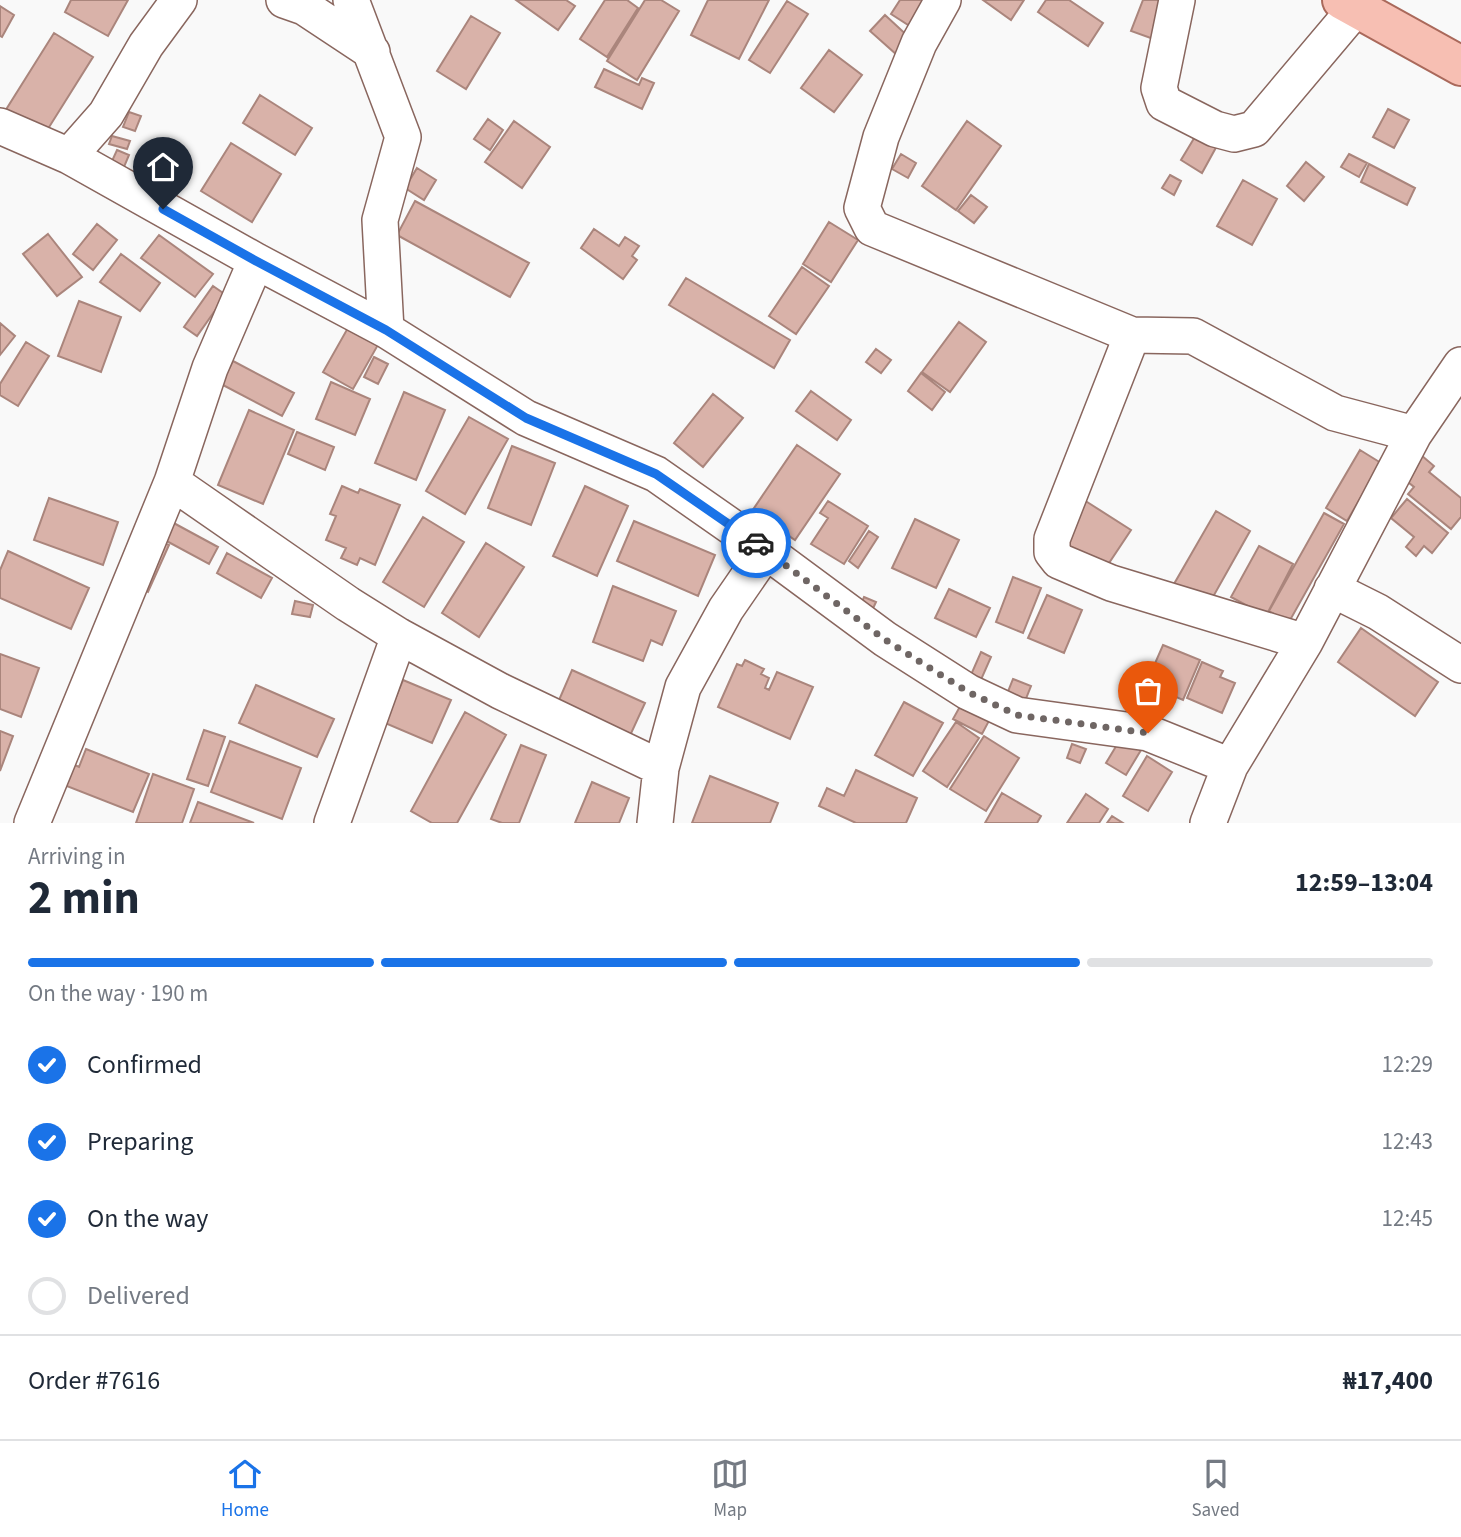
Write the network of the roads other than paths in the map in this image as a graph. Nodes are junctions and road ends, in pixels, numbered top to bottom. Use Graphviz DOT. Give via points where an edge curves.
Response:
graph roads {
  1 [pos="179,0"];
  2 [pos="284,0"];
  3 [pos="351,0"];
  4 [pos="943,0"];
  5 [pos="1177,0"];
  6 [pos="1349,4"];
  7 [pos="372,52"];
  8 [pos="1461,66"];
  9 [pos="0,126"];
  10 [pos="69,156"];
  11 [pos="256,261"];
  12 [pos="386,330"];
  13 [pos="1132,335"];
  14 [pos="1461,365"];
  15 [pos="1414,434"];
  16 [pos="172,482"];
  17 [pos="766,551"];
  18 [pos="1332,589"];
  19 [pos="399,636"];
  20 [pos="1305,642"];
  21 [pos="1461,665"];
  22 [pos="1230,766"];
  23 [pos="661,768"];
  24 [pos="1214,821"];
  25 [pos="32,823"];
  26 [pos="332,823"];
  27 [pos="654,823"];
  1 -- 10 [label="street" via="146,45 106,114"];
  2 -- 7 [label="street" via="304,7"];
  3 -- 7 [label="street"];
  4 -- 13 [label="street" via="919,43 881,137 862,208 872,228"];
  5 -- 6 [label="street" via="1159,88 1164,103 1234,134 1254,129"];
  6 -- 8 [label="main road"];
  7 -- 12 [label="street" via="402,137 380,220"];
  9 -- 10 [label="street"];
  10 -- 11 [label="street"];
  11 -- 12 [label="street"];
  11 -- 16 [label="street" via="210,368"];
  12 -- 17 [label="street" via="526,418 656,474"];
  13 -- 15 [label="street" via="1193,336 1335,413"];
  13 -- 20 [label="street" via="1052,539 1052,552 1059,561 1111,583"];
  14 -- 15 [label="street"];
  15 -- 18 [label="street"];
  16 -- 19 [label="street"];
  16 -- 25 [label="street"];
  17 -- 22 [label="street" via="884,639 968,692 1017,715 1148,733"];
  17 -- 23 [label="street" via="726,609 683,687"];
  18 -- 20 [label="street"];
  18 -- 21 [label="street" via="1378,612"];
  19 -- 23 [label="street" via="500,691"];
  19 -- 26 [label="street"];
  20 -- 22 [label="street"];
  22 -- 24 [label="street"];
  23 -- 27 [label="street"];
}
